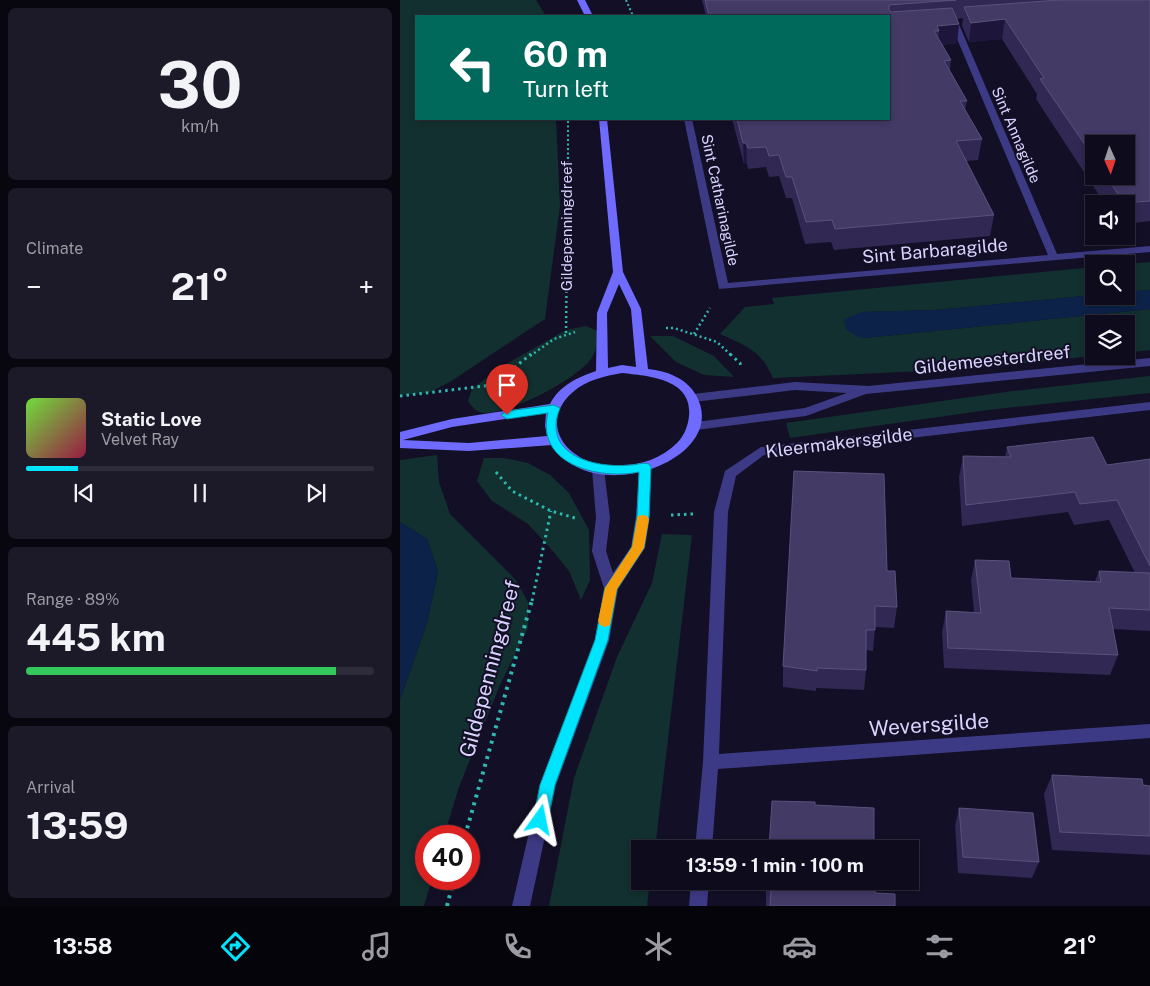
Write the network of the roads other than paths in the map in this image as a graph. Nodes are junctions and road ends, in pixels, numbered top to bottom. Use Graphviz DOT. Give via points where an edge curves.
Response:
graph roads {
  1 [pos="581,0"];
  2 [pos="588,15"];
  3 [pos="954,22"];
  4 [pos="603,120"];
  5 [pos="688,120"];
  6 [pos="1150,249"];
  7 [pos="1054,258"];
  8 [pos="618,272"];
  9 [pos="723,286"];
  10 [pos="1150,362"];
  11 [pos="642,369"];
  12 [pos="602,373"];
  13 [pos="868,390"];
  14 [pos="694,398"];
  15 [pos="1150,406"];
  16 [pos="554,408"];
  17 [pos="696,426"];
  18 [pos="400,436"];
  19 [pos="554,440"];
  20 [pos="400,444"];
  21 [pos="645,467"];
  22 [pos="598,469"];
  23 [pos="611,588"];
  24 [pos="1150,731"];
  25 [pos="711,762"];
  26 [pos="704,840"];
  27 [pos="699,890"];
  28 [pos="522,906"];
  29 [pos="698,906"];
  1 -- 2 [label="main road"];
  3 -- 7 [label="street, Sint Annagilde"];
  4 -- 8 [label="main road"];
  5 -- 9 [label="street, Sint Catharinagilde"];
  6 -- 7 [label="street, Sint Barbaragilde"];
  7 -- 9 [label="street, Sint Barbaragilde"];
  8 -- 11 [label="main road" via="636,309"];
  8 -- 12 [label="main road" via="602,313"];
  10 -- 13 [label="street, Gildemeesterdreef"];
  11 -- 12 [label="main road"];
  11 -- 14 [label="main road" via="674,379"];
  12 -- 16 [label="main road" via="573,387"];
  13 -- 14 [label="street, Gildemeesterdreef" via="795,386"];
  13 -- 17 [label="street, Gildemeesterdreef" via="806,412"];
  14 -- 17 [label="main road" via="698,412"];
  15 -- 25 [label="street, Kleermakersgilde" via="761,451 730,474 721,512"];
  16 -- 18 [label="main road" via="452,423"];
  16 -- 19 [label="main road" via="550,425"];
  17 -- 21 [label="main road" via="678,450"];
  19 -- 20 [label="main road" via="469,447"];
  19 -- 22 [label="main road" via="571,458"];
  21 -- 22 [label="main road"];
  21 -- 23 [label="street" via="638,548"];
  22 -- 23 [label="street" via="603,518 599,552"];
  23 -- 28 [label="street" via="602,640 548,785"];
  24 -- 25 [label="street, Weversgilde"];
  25 -- 26 [label="street, Kleermakersgilde"];
  27 -- 29 [label="street"];
}
